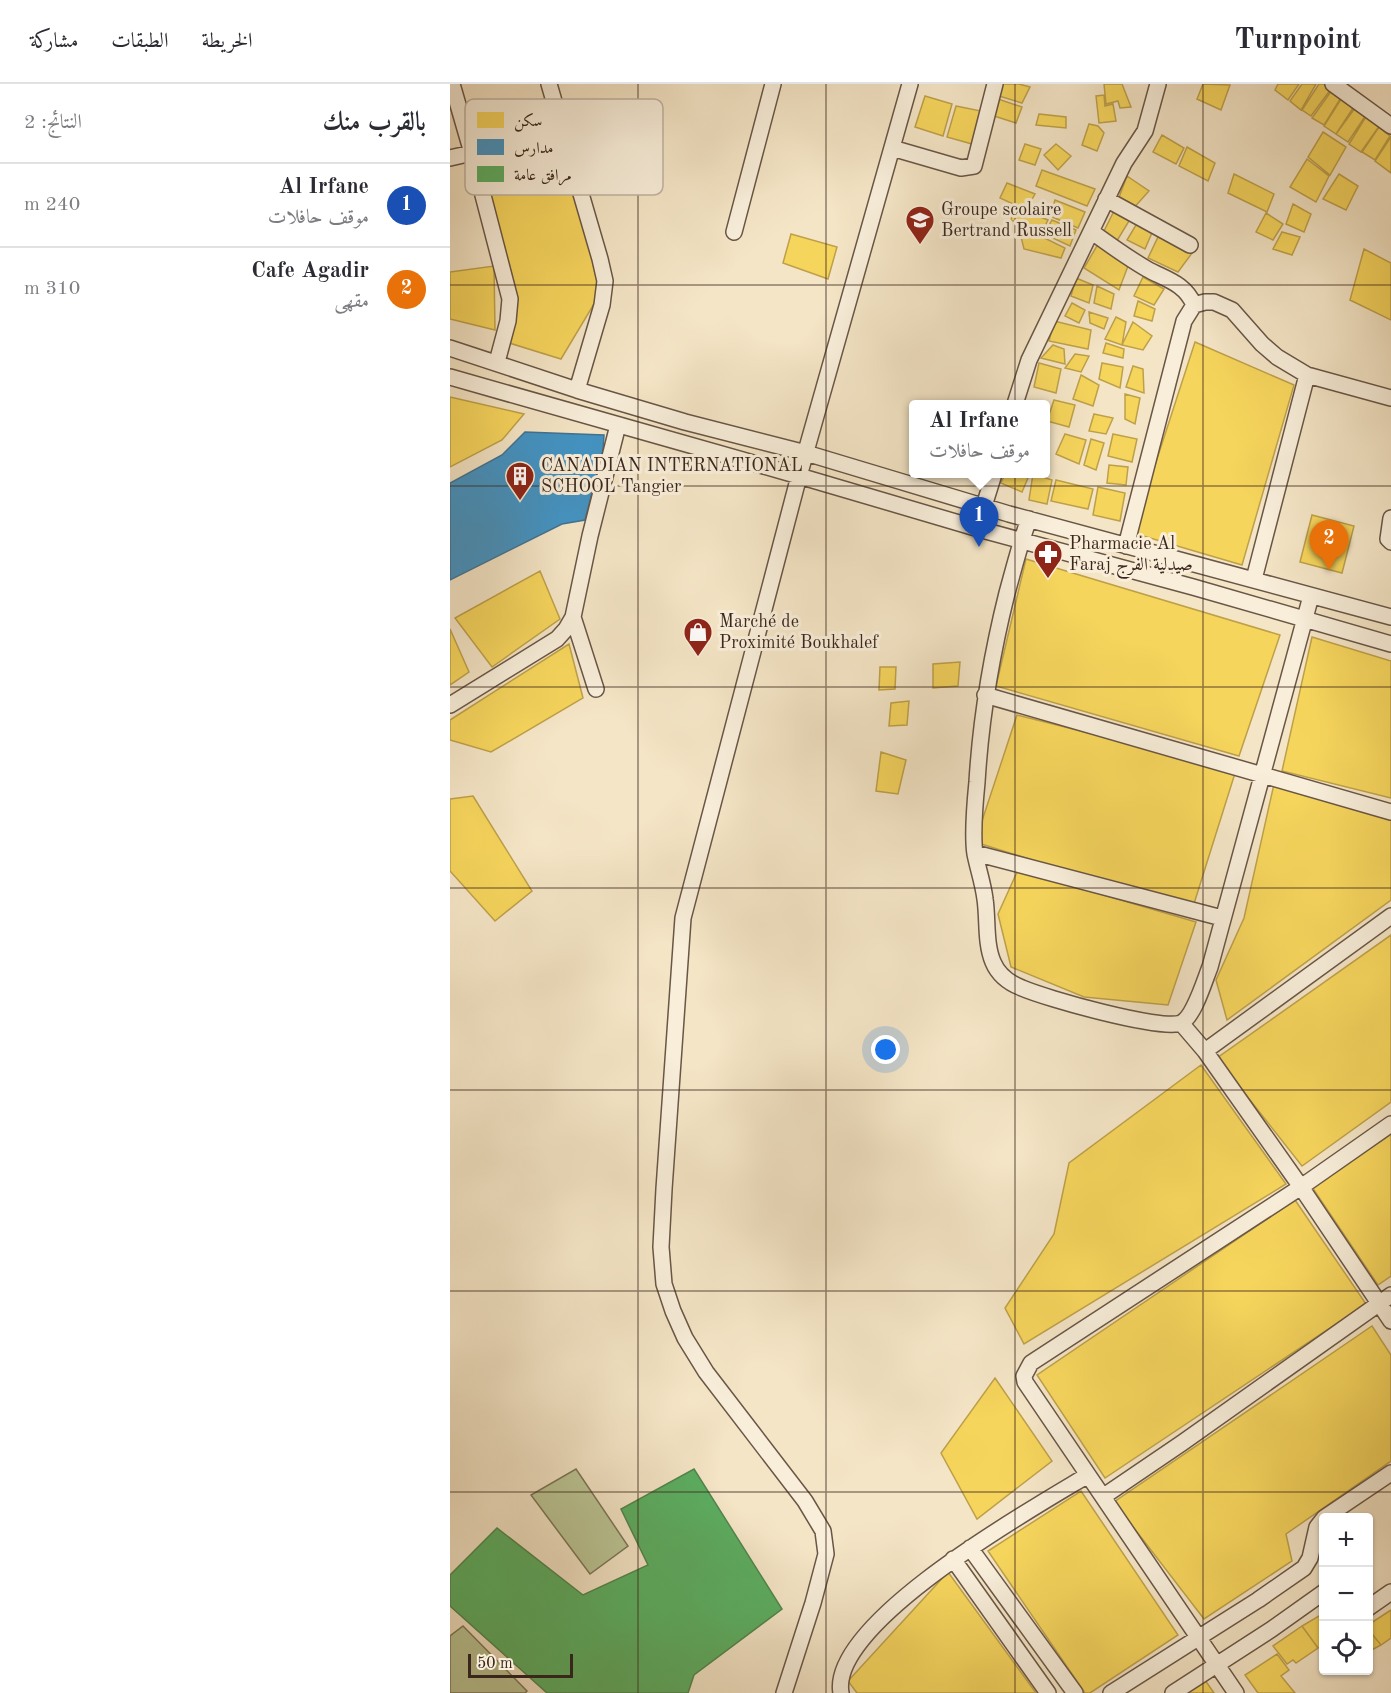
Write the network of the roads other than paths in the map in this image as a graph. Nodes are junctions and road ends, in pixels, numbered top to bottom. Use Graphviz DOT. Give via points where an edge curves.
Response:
graph roads {
  1 [pos="452,84"];
  2 [pos="549,84"];
  3 [pos="773,84"];
  4 [pos="910,84"];
  5 [pos="995,84"];
  6 [pos="1158,84"];
  7 [pos="1333,84"];
  8 [pos="553,99"];
  9 [pos="1391,126"];
  10 [pos="465,129"];
  11 [pos="892,148"];
  12 [pos="465,155"];
  13 [pos="450,158"];
  14 [pos="483,195"];
  15 [pos="581,195"];
  16 [pos="1106,199"];
  17 [pos="734,232"];
  18 [pos="1092,232"];
  19 [pos="1190,244"];
  20 [pos="1194,305"];
  21 [pos="450,348"];
  22 [pos="497,362"];
  23 [pos="1307,375"];
  24 [pos="450,377"];
  25 [pos="577,390"];
  26 [pos="1391,398"];
  27 [pos="1017,400"];
  28 [pos="618,424"];
  29 [pos="806,453"];
  30 [pos="799,476"];
  31 [pos="993,478"];
  32 [pos="984,506"];
  33 [pos="1391,518"];
  34 [pos="1029,519"];
  35 [pos="1021,541"];
  36 [pos="1391,542"];
  37 [pos="1126,546"];
  38 [pos="1254,579"];
  39 [pos="1311,596"];
  40 [pos="573,617"];
  41 [pos="1391,617"];
  42 [pos="1304,620"];
  43 [pos="1391,644"];
  44 [pos="596,689"];
  45 [pos="985,695"];
  46 [pos="450,705"];
  47 [pos="1262,774"];
  48 [pos="1391,812"];
  49 [pos="975,853"];
  50 [pos="1391,916"];
  51 [pos="1222,918"];
  52 [pos="1181,1023"];
  53 [pos="1204,1051"];
  54 [pos="1391,1124"];
  55 [pos="1300,1187"];
  56 [pos="1385,1299"];
  57 [pos="1391,1321"];
  58 [pos="1391,1473"];
  59 [pos="1088,1475"];
  60 [pos="1104,1496"];
  61 [pos="1331,1513"];
  62 [pos="1319,1524"];
  63 [pos="970,1548"];
  64 [pos="953,1559"];
  65 [pos="1391,1592"];
  66 [pos="1319,1595"];
  67 [pos="1373,1605"];
  68 [pos="1198,1638"];
  69 [pos="1216,1664"];
  70 [pos="784,1693"];
  71 [pos="841,1693"];
  72 [pos="1048,1693"];
  73 [pos="1075,1693"];
  74 [pos="1111,1693"];
  75 [pos="1173,1693"];
  76 [pos="1236,1693"];
  1 -- 10 [label="street"];
  2 -- 8 [label="street"];
  3 -- 17 [label="street"];
  4 -- 11 [label="street"];
  5 -- 11 [label="street" via="974,166 961,168"];
  6 -- 16 [label="street" via="1145,131"];
  7 -- 9 [label="street"];
  11 -- 29 [label="street"];
  12 -- 13 [label="street"];
  14 -- 22 [label="street" via="510,299"];
  15 -- 25 [label="street" via="605,281 602,305"];
  16 -- 18 [label="street"];
  16 -- 19 [label="street"];
  18 -- 20 [label="street" via="1187,291"];
  18 -- 27 [label="street" via="1029,360"];
  20 -- 23 [label="street" via="1214,302 1232,310 1277,357"];
  20 -- 37 [label="street" via="1184,321"];
  21 -- 22 [label="street"];
  22 -- 25 [label="street"];
  23 -- 26 [label="street"];
  23 -- 38 [label="street"];
  24 -- 28 [label="street"];
  25 -- 29 [label="street"];
  28 -- 30 [label="street"];
  28 -- 40 [label="street"];
  29 -- 30 [label="street"];
  29 -- 32 [label="street"];
  30 -- 35 [label="street"];
  30 -- 70 [label="street" via="683,918 661,1247 664,1284 685,1338 713,1381 809,1505 823,1531 826,1554"];
  31 -- 32 [label="street"];
  32 -- 34 [label="street"];
  33 -- 36 [label="street"];
  34 -- 35 [label="street"];
  34 -- 37 [label="street"];
  35 -- 42 [label="street"];
  35 -- 45 [label="street"];
  37 -- 38 [label="street"];
  38 -- 39 [label="street"];
  39 -- 41 [label="street"];
  39 -- 42 [label="street"];
  40 -- 44 [label="street"];
  40 -- 46 [label="street" via="557,639"];
  42 -- 43 [label="street"];
  42 -- 47 [label="street"];
  45 -- 47 [label="street"];
  45 -- 49 [label="street" via="975,798"];
  47 -- 48 [label="street"];
  47 -- 51 [label="street"];
  49 -- 51 [label="street"];
  49 -- 52 [label="street" via="997,972 1021,988 1160,1024"];
  50 -- 53 [label="street"];
  51 -- 52 [label="street" via="1210,967 1187,1018"];
  52 -- 53 [label="street"];
  53 -- 55 [label="street"];
  54 -- 55 [label="street"];
  55 -- 56 [label="street"];
  55 -- 59 [label="street" via="1030,1363 1025,1382"];
  56 -- 57 [label="street"];
  56 -- 60 [label="street"];
  58 -- 61 [label="street"];
  59 -- 60 [label="street"];
  59 -- 63 [label="street"];
  60 -- 68 [label="street"];
  62 -- 68 [label="street" via="1304,1568"];
  63 -- 64 [label="street"];
  63 -- 73 [label="street"];
  64 -- 71 [label="street" via="902,1599 855,1648 844,1671"];
  64 -- 72 [label="street"];
  65 -- 67 [label="street"];
  66 -- 69 [label="street"];
  68 -- 69 [label="street"];
  68 -- 74 [label="street"];
  69 -- 75 [label="street"];
  69 -- 76 [label="street"];
}
